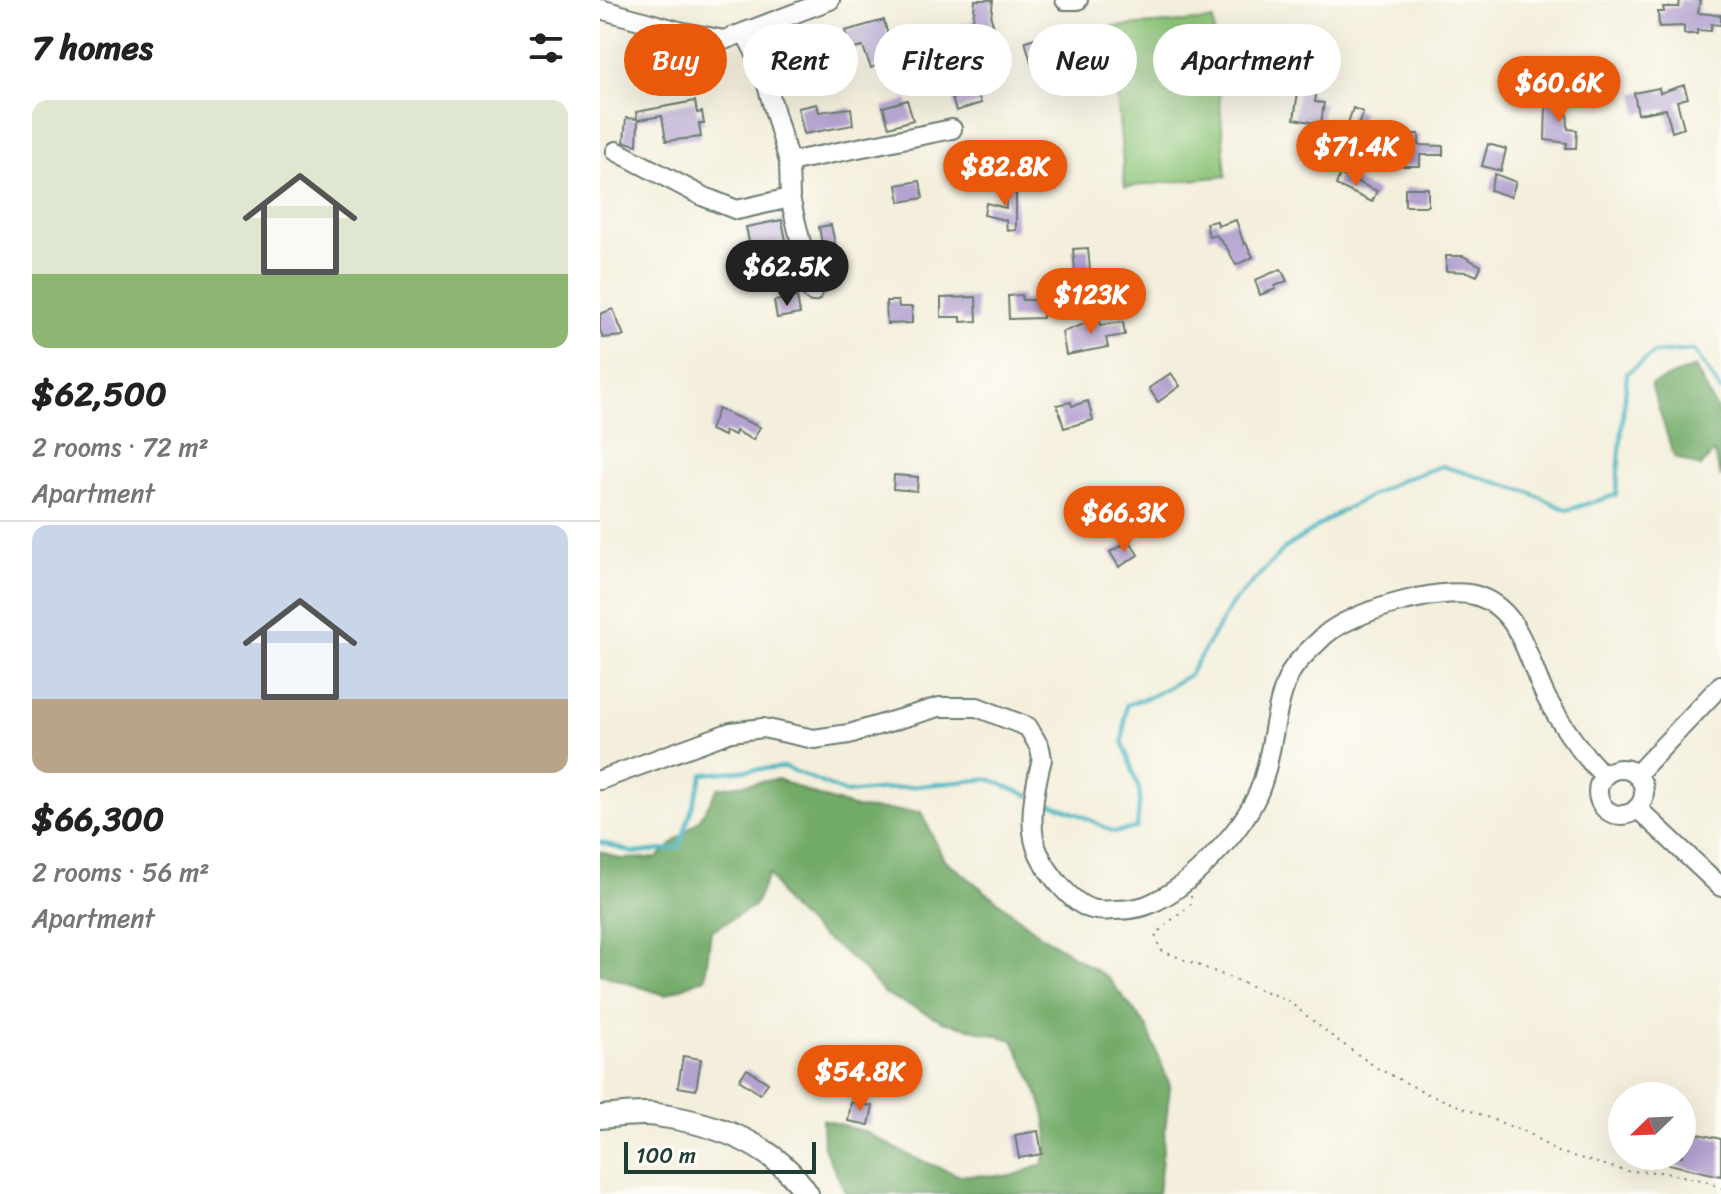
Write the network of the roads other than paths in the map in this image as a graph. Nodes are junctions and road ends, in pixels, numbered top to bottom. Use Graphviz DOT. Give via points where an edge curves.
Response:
graph roads {
  1 [pos="609,0"];
  2 [pos="830,0"];
  3 [pos="1065,0"];
  4 [pos="1078,0"];
  5 [pos="600,8"];
  6 [pos="768,24"];
  7 [pos="743,34"];
  8 [pos="770,96"];
  9 [pos="952,129"];
  10 [pos="616,151"];
  11 [pos="789,162"];
  12 [pos="790,198"];
  13 [pos="813,292"];
  14 [pos="1721,685"];
  15 [pos="1636,775"];
  16 [pos="1604,776"];
  17 [pos="600,780"];
  18 [pos="1637,808"];
  19 [pos="1721,887"];
  20 [pos="600,1117"];
  21 [pos="807,1194"];
  1 -- 5 [label="street"];
  2 -- 6 [label="street"];
  3 -- 4 [label="street"];
  5 -- 7 [label="street" via="724,40"];
  8 -- 11 [label="street"];
  9 -- 11 [label="street"];
  10 -- 12 [label="street" via="737,210"];
  11 -- 12 [label="street"];
  12 -- 13 [label="street"];
  14 -- 15 [label="street"];
  15 -- 16 [label="street" via="1618,769"];
  15 -- 18 [label="street" via="1644,791"];
  16 -- 17 [label="street" via="1579,750 1546,698 1506,613 1473,595 1433,594 1385,605 1328,632 1292,670 1257,797 1232,834 1188,879 1132,910 1094,911 1051,878 1036,849 1032,824 1040,748 1028,727 977,707 939,707 814,739 763,728 731,732"];
  16 -- 18 [label="street" via="1599,798 1607,810 1621,815"];
  18 -- 19 [label="street"];
  20 -- 21 [label="main road" via="654,1114 729,1131 797,1177"];
}
